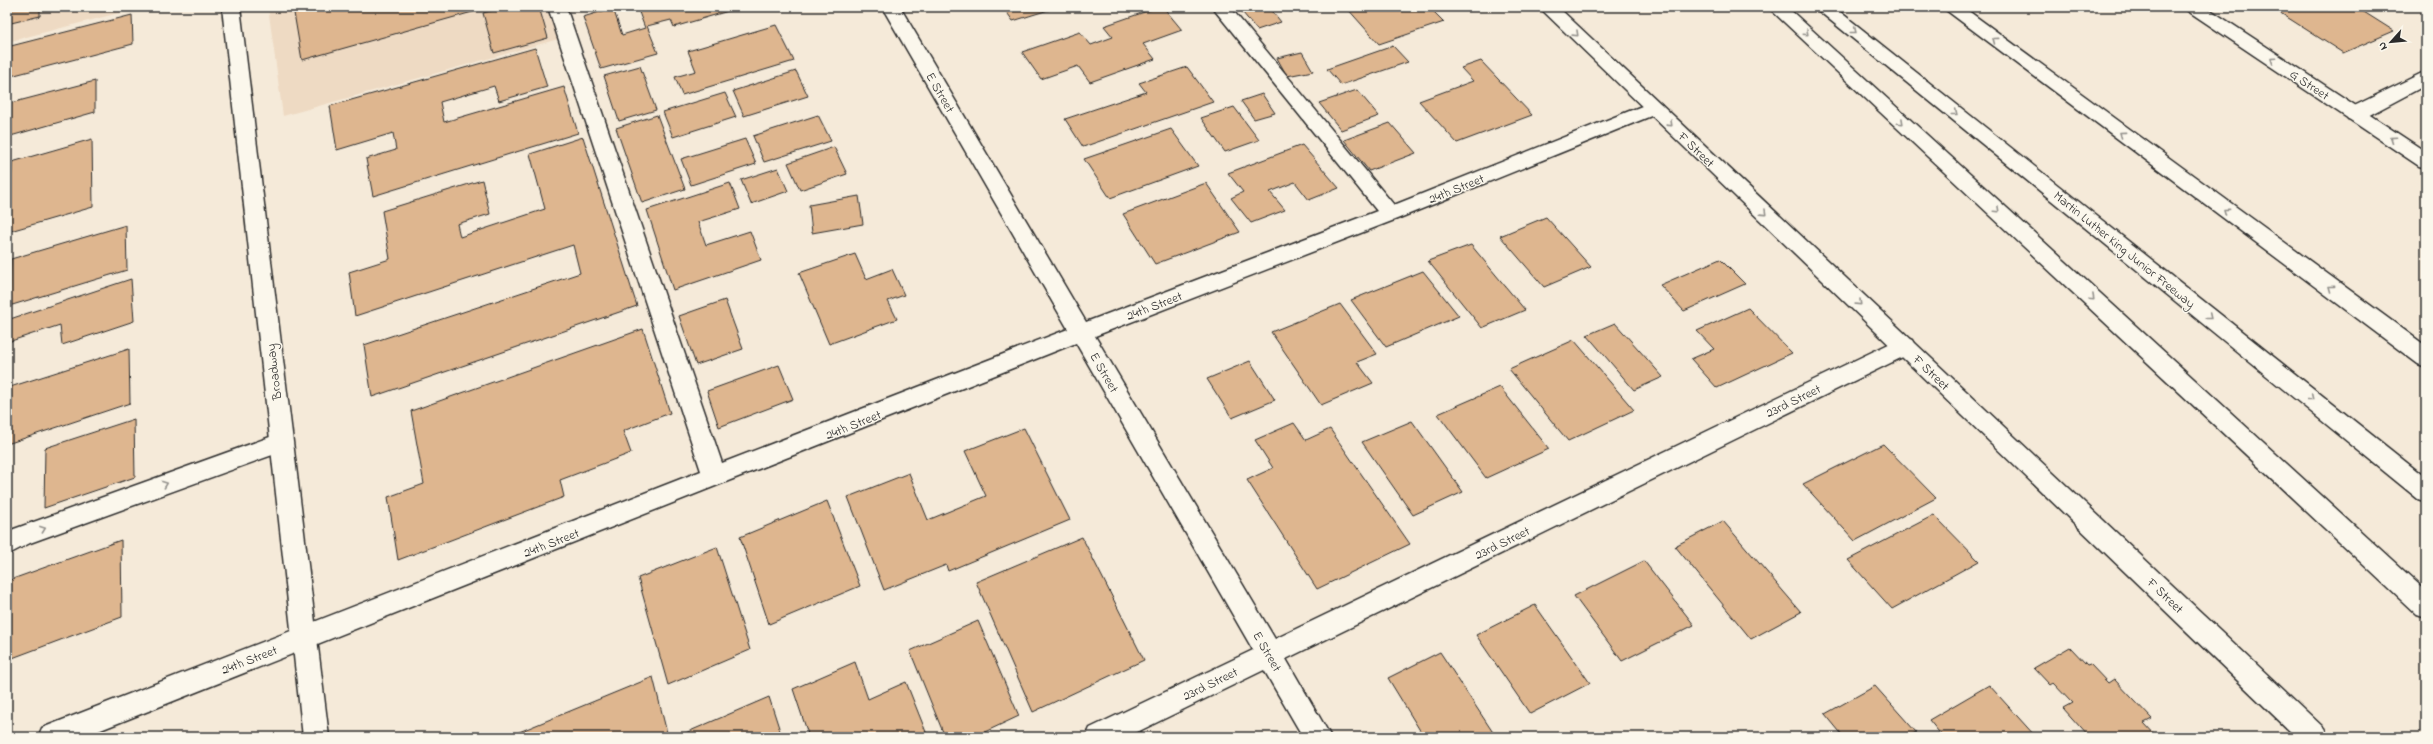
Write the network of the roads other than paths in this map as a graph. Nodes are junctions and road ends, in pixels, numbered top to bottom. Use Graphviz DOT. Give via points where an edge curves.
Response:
graph roads {
  1 [pos="231,7"];
  2 [pos="557,7"];
  3 [pos="890,7"];
  4 [pos="1221,7"];
  5 [pos="1548,7"];
  6 [pos="1777,7"];
  7 [pos="1823,7"];
  8 [pos="1951,7"];
  9 [pos="2194,7"];
  10 [pos="2426,77"];
  11 [pos="1654,108"];
  12 [pos="2355,114"];
  13 [pos="2426,161"];
  14 [pos="1390,214"];
  15 [pos="2362,311"];
  16 [pos="1082,332"];
  17 [pos="1905,346"];
  18 [pos="2426,358"];
  19 [pos="2426,363"];
  20 [pos="281,442"];
  21 [pos="715,478"];
  22 [pos="2426,492"];
  23 [pos="7,544"];
  24 [pos="2426,607"];
  25 [pos="304,638"];
  26 [pos="1270,654"];
  27 [pos="51,737"];
  28 [pos="316,737"];
  29 [pos="1099,737"];
  30 [pos="1318,737"];
  31 [pos="2315,737"];
  1 -- 20 [label="main road, Broadway"];
  2 -- 21 [label="main road"];
  3 -- 16 [label="main road, E Street"];
  4 -- 14 [label="main road"];
  5 -- 11 [label="main road, F Street, one-way"];
  6 -- 24 [label="main road, one-way"];
  7 -- 22 [label="main road, Martin Luther King Junior Freeway, one-way"];
  15 -- 8 [label="main road, one-way"];
  12 -- 9 [label="main road, G Street, one-way"];
  10 -- 12 [label="main road"];
  11 -- 14 [label="main road, 24th Street"];
  11 -- 17 [label="main road, F Street, one-way"];
  13 -- 12 [label="main road, G Street, one-way"];
  14 -- 16 [label="main road, 24th Street"];
  15 -- 18 [label="main road"];
  15 -- 19 [label="main road"];
  16 -- 21 [label="main road, 24th Street"];
  16 -- 26 [label="main road, E Street"];
  17 -- 26 [label="main road, 23rd Street"];
  17 -- 31 [label="main road, F Street"];
  23 -- 20 [label="main road, one-way" via="22,536"];
  20 -- 25 [label="main road, Broadway"];
  21 -- 25 [label="main road, 24th Street"];
  25 -- 27 [label="main road, 24th Street"];
  25 -- 28 [label="main road, Broadway"];
  26 -- 29 [label="main road, 23rd Street"];
  26 -- 30 [label="main road, E Street"];
}
